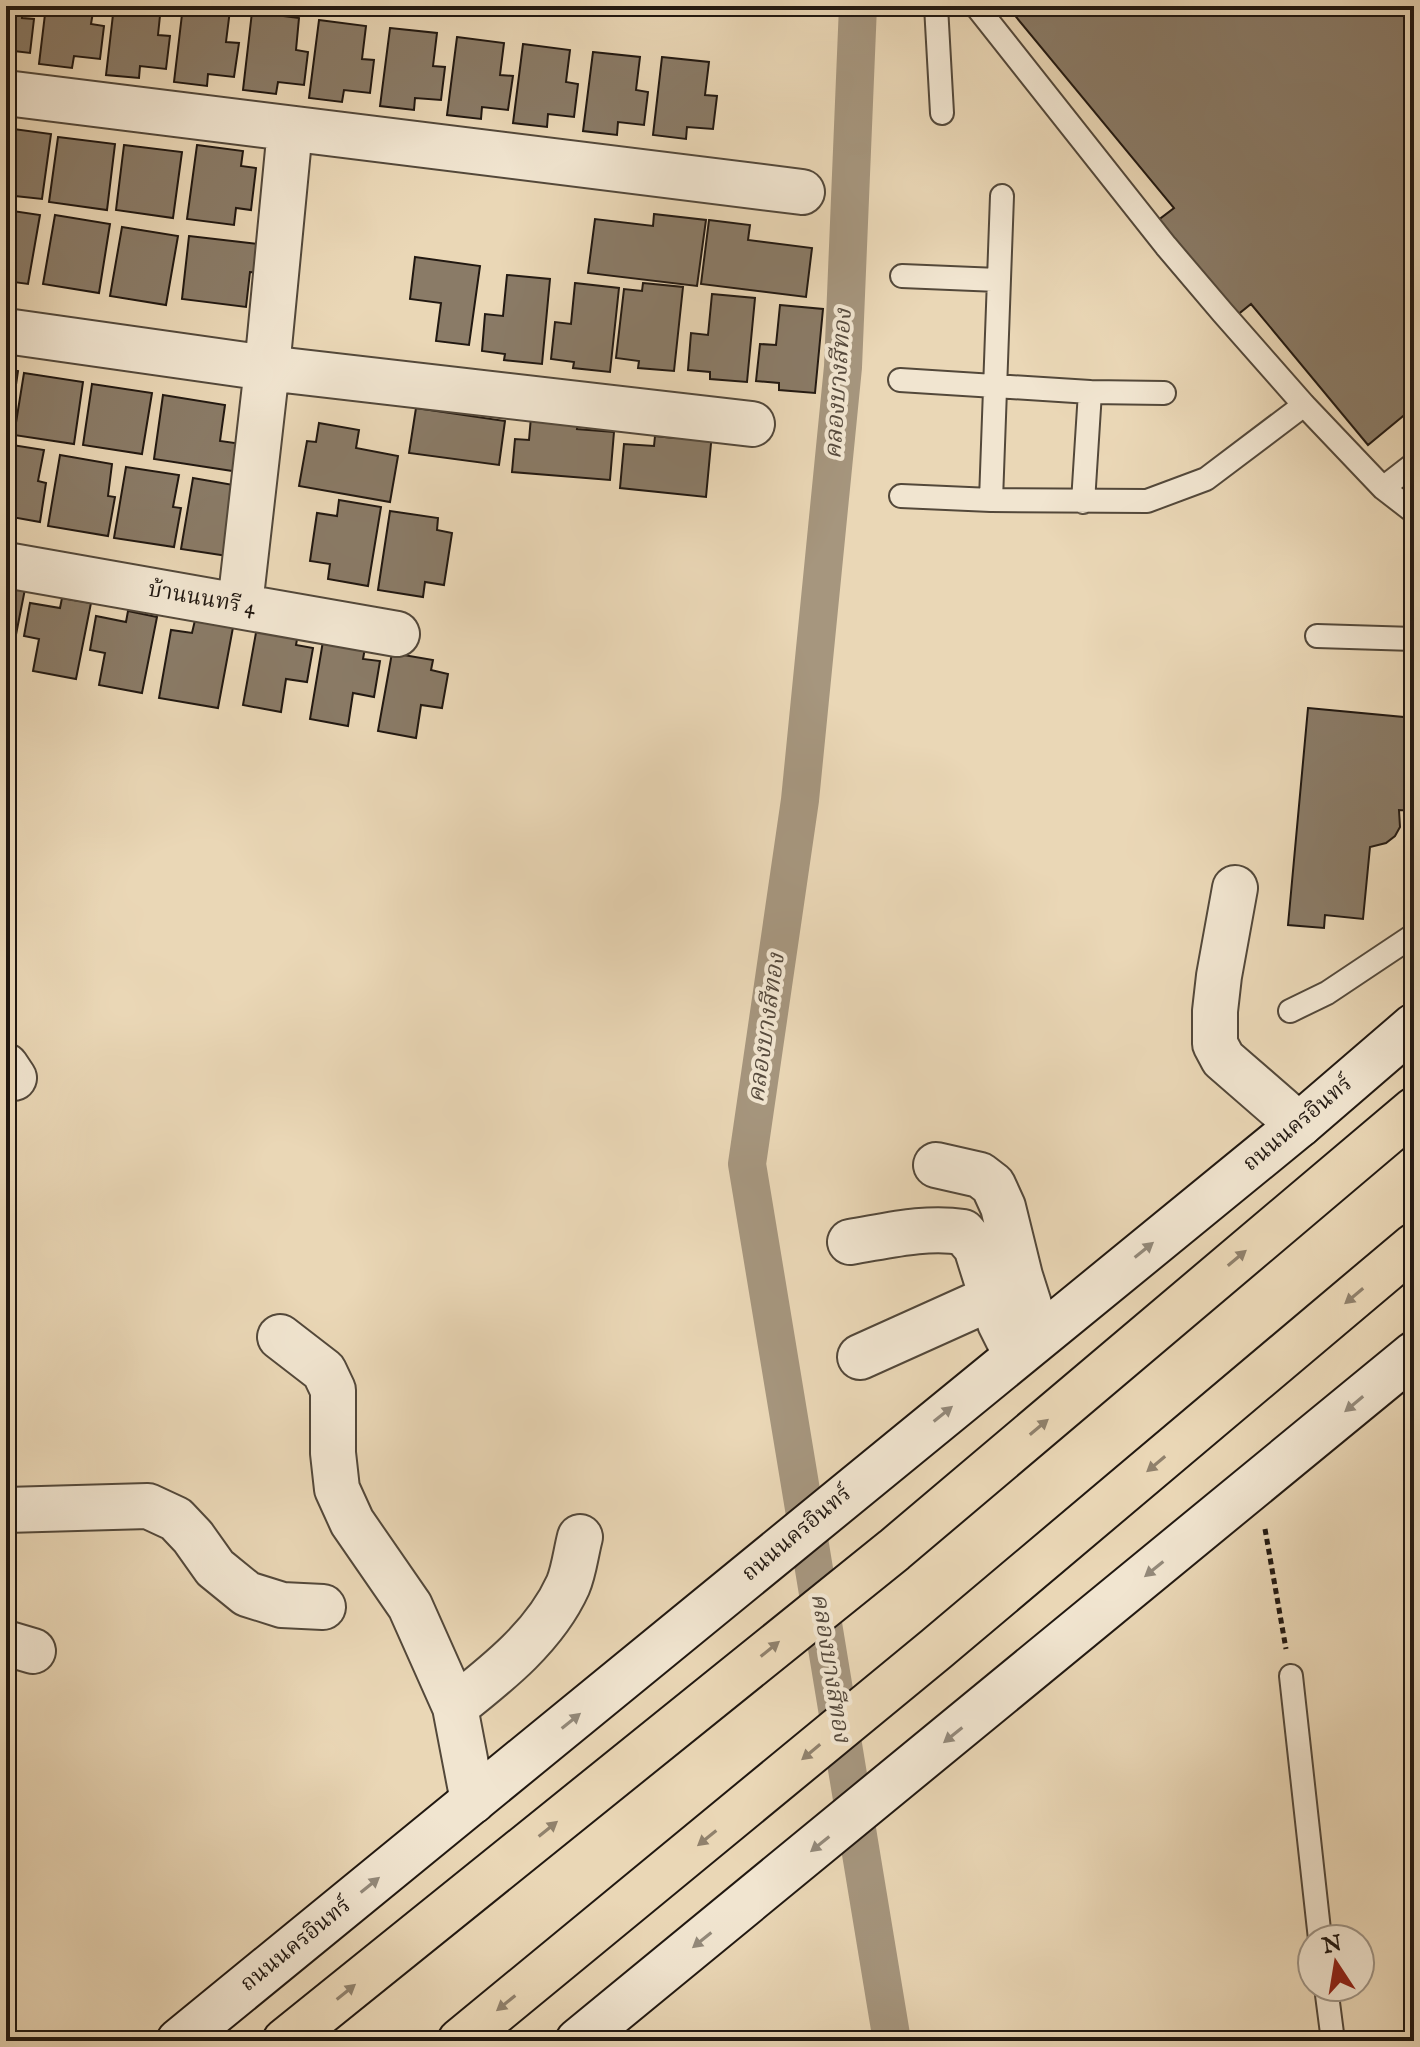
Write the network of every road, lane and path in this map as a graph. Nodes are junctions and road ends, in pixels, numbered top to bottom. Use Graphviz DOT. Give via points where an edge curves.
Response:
graph roads {
  1 [pos="936,6"];
  2 [pos="976,6"];
  3 [pos="6,93"];
  4 [pos="942,113"];
  5 [pos="290,129"];
  6 [pos="802,192"];
  7 [pos="1002,196"];
  8 [pos="902,276"];
  9 [pos="998,280"];
  10 [pos="6,331"];
  11 [pos="267,368"];
  12 [pos="900,380"];
  13 [pos="993,384"];
  14 [pos="1090,392"];
  15 [pos="1164,393"];
  16 [pos="1304,405"];
  17 [pos="752,424"];
  18 [pos="1414,464"];
  19 [pos="1383,488"];
  20 [pos="901,496"];
  21 [pos="991,500"];
  22 [pos="1083,502"];
  23 [pos="1414,512"];
  24 [pos="6,565"];
  25 [pos="240,605"];
  26 [pos="397,634"];
  27 [pos="1317,636"];
  28 [pos="1414,639"];
  29 [pos="1235,888"];
  30 [pos="1414,935"];
  31 [pos="1290,1011"];
  32 [pos="1414,1026"];
  33 [pos="1407,1112"];
  34 [pos="1299,1125"];
  35 [pos="936,1165"];
  36 [pos="850,1242"];
  37 [pos="1414,1246"];
  38 [pos="991,1298"];
  39 [pos="280,1337"];
  40 [pos="1028,1346"];
  41 [pos="1414,1354"];
  42 [pos="860,1357"];
  43 [pos="1257,1484"];
  44 [pos="6,1510"];
  45 [pos="580,1537"];
  46 [pos="323,1607"];
  47 [pos="1291,1676"];
  48 [pos="455,1707"];
  49 [pos="473,1801"];
  50 [pos="1318,1923"];
  51 [pos="1328,2003"];
  52 [pos="179,2041"];
  53 [pos="285,2041"];
  54 [pos="460,2041"];
  55 [pos="578,2041"];
  56 [pos="1333,2041"];
  1 -- 4 [label="lane"];
  2 -- 16 [label="lane" via="1166,246"];
  3 -- 5 [label="street"];
  5 -- 6 [label="street"];
  5 -- 11 [label="street"];
  7 -- 9 [label="lane"];
  8 -- 9 [label="lane"];
  9 -- 13 [label="lane"];
  10 -- 11 [label="street"];
  11 -- 17 [label="street"];
  11 -- 25 [label="street"];
  12 -- 13 [label="lane"];
  13 -- 14 [label="lane"];
  13 -- 21 [label="lane"];
  14 -- 15 [label="lane"];
  14 -- 22 [label="lane"];
  16 -- 19 [label="lane"];
  16 -- 22 [label="lane" via="1206,479 1177,492 1147,501"];
  18 -- 19 [label="lane"];
  19 -- 23 [label="lane"];
  20 -- 21 [label="lane"];
  21 -- 22 [label="lane"];
  24 -- 25 [label="street, บ้านนนทรี 4"];
  25 -- 26 [label="street, บ้านนนทรี 4"];
  27 -- 28 [label="lane"];
  29 -- 34 [label="street" via="1219,976 1215,1044 1223,1059"];
  30 -- 31 [label="lane"];
  32 -- 34 [label="street, ถนนนครอินทร์"];
  53 -- 33 [label="main road, one-way" via="894,1550"];
  40 -- 34 [label="street, ถนนนครอินทร์, one-way"];
  35 -- 40 [label="street" via="980,1175 993,1185 1003,1207"];
  36 -- 38 [label="street" via="921,1230 963,1232 976,1247"];
  37 -- 54 [label="main road, one-way"];
  38 -- 40 [label="street"];
  38 -- 42 [label="street"];
  39 -- 48 [label="street" via="324,1371 333,1390 337,1489 352,1522 410,1606"];
  49 -- 40 [label="street, ถนนนครอินทร์, one-way"];
  41 -- 43 [label="street, one-way"];
  43 -- 47 [label="path"];
  43 -- 55 [label="street, one-way"];
  44 -- 46 [label="street" via="148,1506 176,1519 215,1568 247,1594 282,1605"];
  45 -- 48 [label="street" via="568,1584 547,1620 502,1670"];
  47 -- 50 [label="lane"];
  48 -- 49 [label="street"];
  52 -- 49 [label="street, ถนนนครอินทร์, one-way"];
  51 -- 56 [label="lane"];
}
